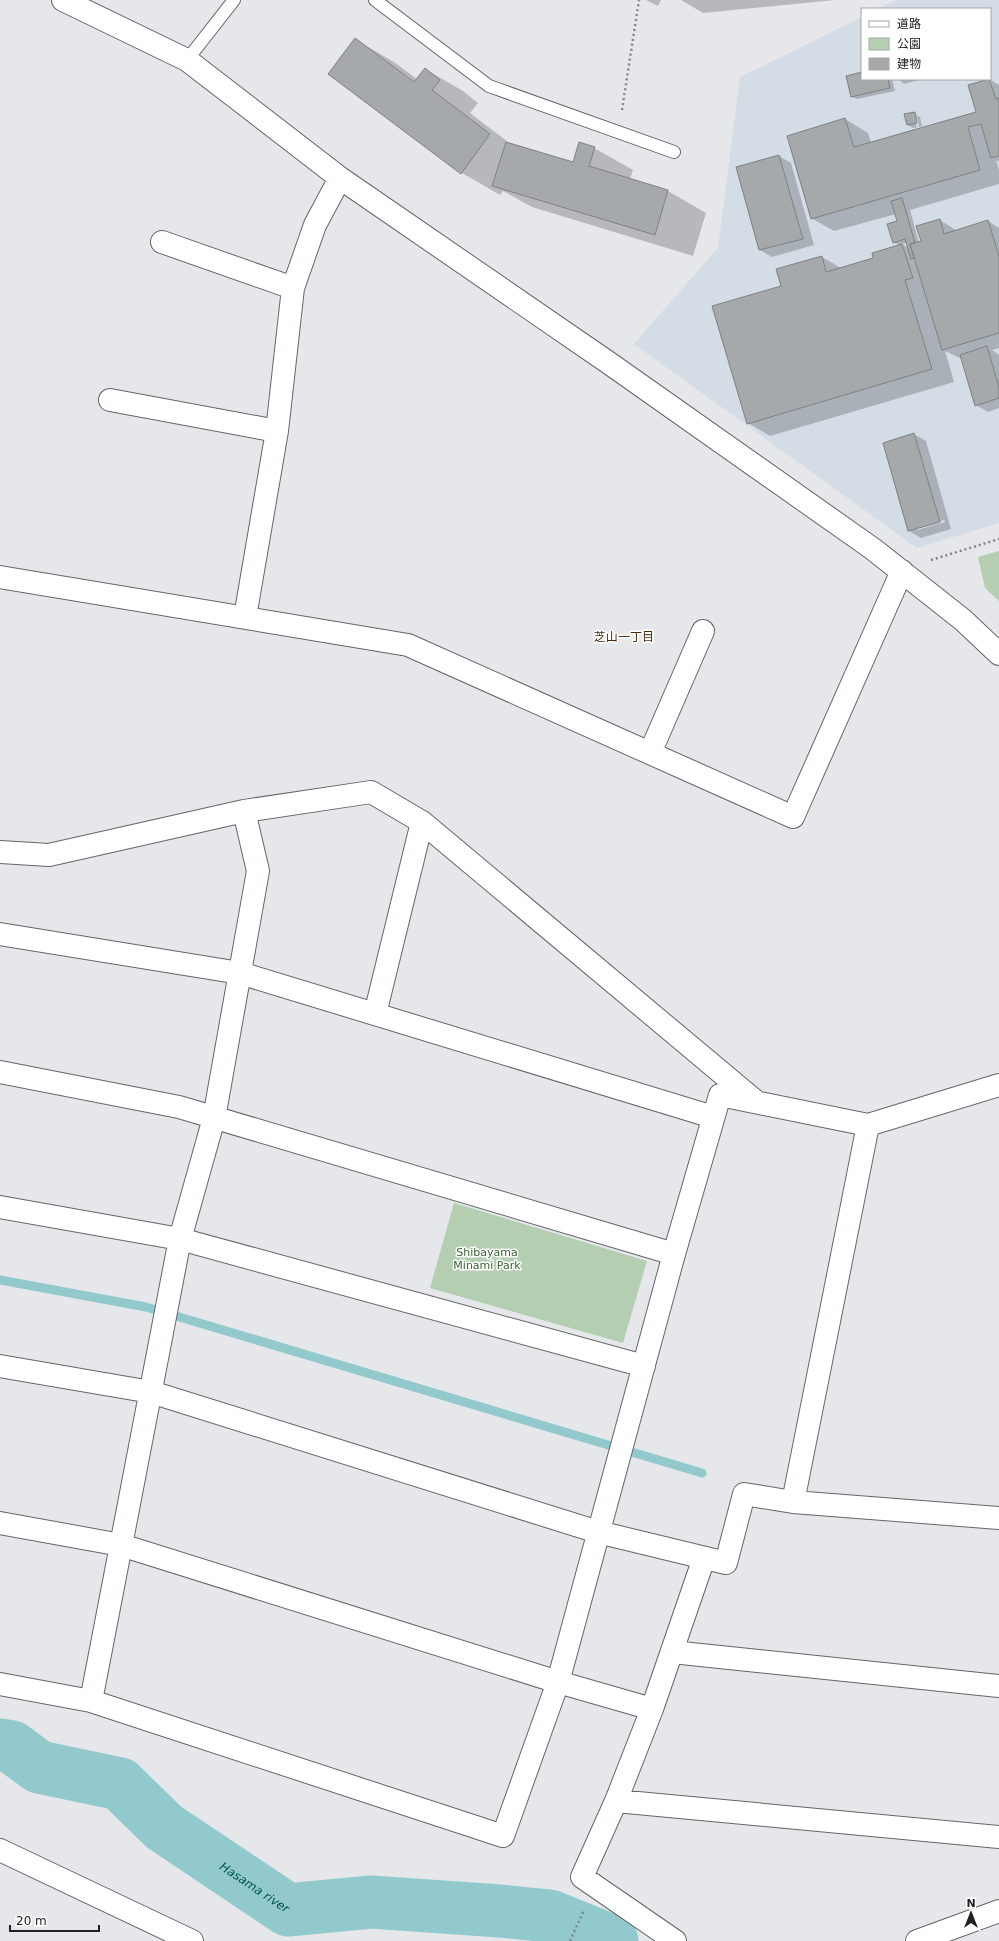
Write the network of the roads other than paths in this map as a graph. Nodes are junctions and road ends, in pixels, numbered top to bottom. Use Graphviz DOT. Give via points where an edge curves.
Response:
graph roads {
  1 [pos="63,0"];
  2 [pos="234,0"];
  3 [pos="375,0"];
  4 [pos="187,60"];
  5 [pos="674,152"];
  6 [pos="340,178"];
  7 [pos="162,242"];
  8 [pos="293,288"];
  9 [pos="110,400"];
  10 [pos="277,431"];
  11 [pos="902,571"];
  12 [pos="0,576"];
  13 [pos="245,617"];
  14 [pos="703,631"];
  15 [pos="999,654"];
  16 [pos="650,753"];
  17 [pos="244,811"];
  18 [pos="422,822"];
  19 [pos="0,852"];
  20 [pos="0,934"];
  21 [pos="240,973"];
  22 [pos="375,1014"];
  23 [pos="0,1072"];
  24 [pos="999,1085"];
  25 [pos="756,1102"];
  26 [pos="713,1117"];
  27 [pos="214,1118"];
  28 [pos="868,1125"];
  29 [pos="0,1207"];
  30 [pos="180,1239"];
  31 [pos="674,1254"];
  32 [pos="0,1366"];
  33 [pos="644,1366"];
  34 [pos="151,1392"];
  35 [pos="793,1502"];
  36 [pos="999,1518"];
  37 [pos="0,1523"];
  38 [pos="598,1532"];
  39 [pos="121,1545"];
  40 [pos="704,1558"];
  41 [pos="672,1652"];
  42 [pos="558,1682"];
  43 [pos="0,1684"];
  44 [pos="999,1686"];
  45 [pos="91,1701"];
  46 [pos="652,1709"];
  47 [pos="616,1801"];
  48 [pos="999,1837"];
  49 [pos="0,1850"];
  50 [pos="999,1911"];
  51 [pos="192,1941"];
  52 [pos="674,1941"];
  53 [pos="917,1941"];
  1 -- 4 [label="street"];
  2 -- 4 [label="lane"];
  3 -- 5 [label="lane" via="489,86"];
  4 -- 6 [label="street"];
  6 -- 8 [label="street" via="315,225"];
  6 -- 11 [label="street" via="609,363"];
  7 -- 8 [label="street"];
  8 -- 10 [label="street"];
  9 -- 10 [label="street"];
  10 -- 13 [label="street"];
  11 -- 15 [label="street" via="964,620"];
  11 -- 16 [label="street" via="793,817"];
  12 -- 13 [label="street"];
  13 -- 16 [label="street" via="408,645"];
  14 -- 16 [label="street"];
  17 -- 18 [label="street" via="371,792"];
  17 -- 19 [label="street" via="49,855"];
  17 -- 21 [label="street" via="258,871"];
  18 -- 22 [label="street"];
  18 -- 25 [label="street"];
  20 -- 21 [label="street"];
  21 -- 22 [label="street"];
  21 -- 27 [label="street"];
  22 -- 26 [label="street"];
  23 -- 27 [label="street" via="179,1107"];
  24 -- 28 [label="street"];
  25 -- 26 [label="street" via="720,1095"];
  25 -- 28 [label="street"];
  26 -- 31 [label="street"];
  27 -- 30 [label="street"];
  27 -- 31 [label="street"];
  28 -- 35 [label="street"];
  29 -- 30 [label="street"];
  30 -- 33 [label="street"];
  30 -- 34 [label="street"];
  31 -- 33 [label="street"];
  32 -- 34 [label="street"];
  33 -- 38 [label="street"];
  34 -- 38 [label="street"];
  34 -- 39 [label="street"];
  35 -- 36 [label="street"];
  35 -- 40 [label="street" via="744,1494 726,1563"];
  37 -- 39 [label="street"];
  38 -- 40 [label="street"];
  38 -- 42 [label="street"];
  39 -- 42 [label="street"];
  39 -- 45 [label="street"];
  40 -- 41 [label="street"];
  41 -- 44 [label="street"];
  41 -- 46 [label="street"];
  42 -- 45 [label="street" via="503,1836"];
  42 -- 46 [label="street"];
  43 -- 45 [label="street"];
  46 -- 47 [label="street"];
  47 -- 48 [label="street"];
  47 -- 52 [label="street" via="582,1877"];
  49 -- 51 [label="street"];
  50 -- 53 [label="street"];
}
